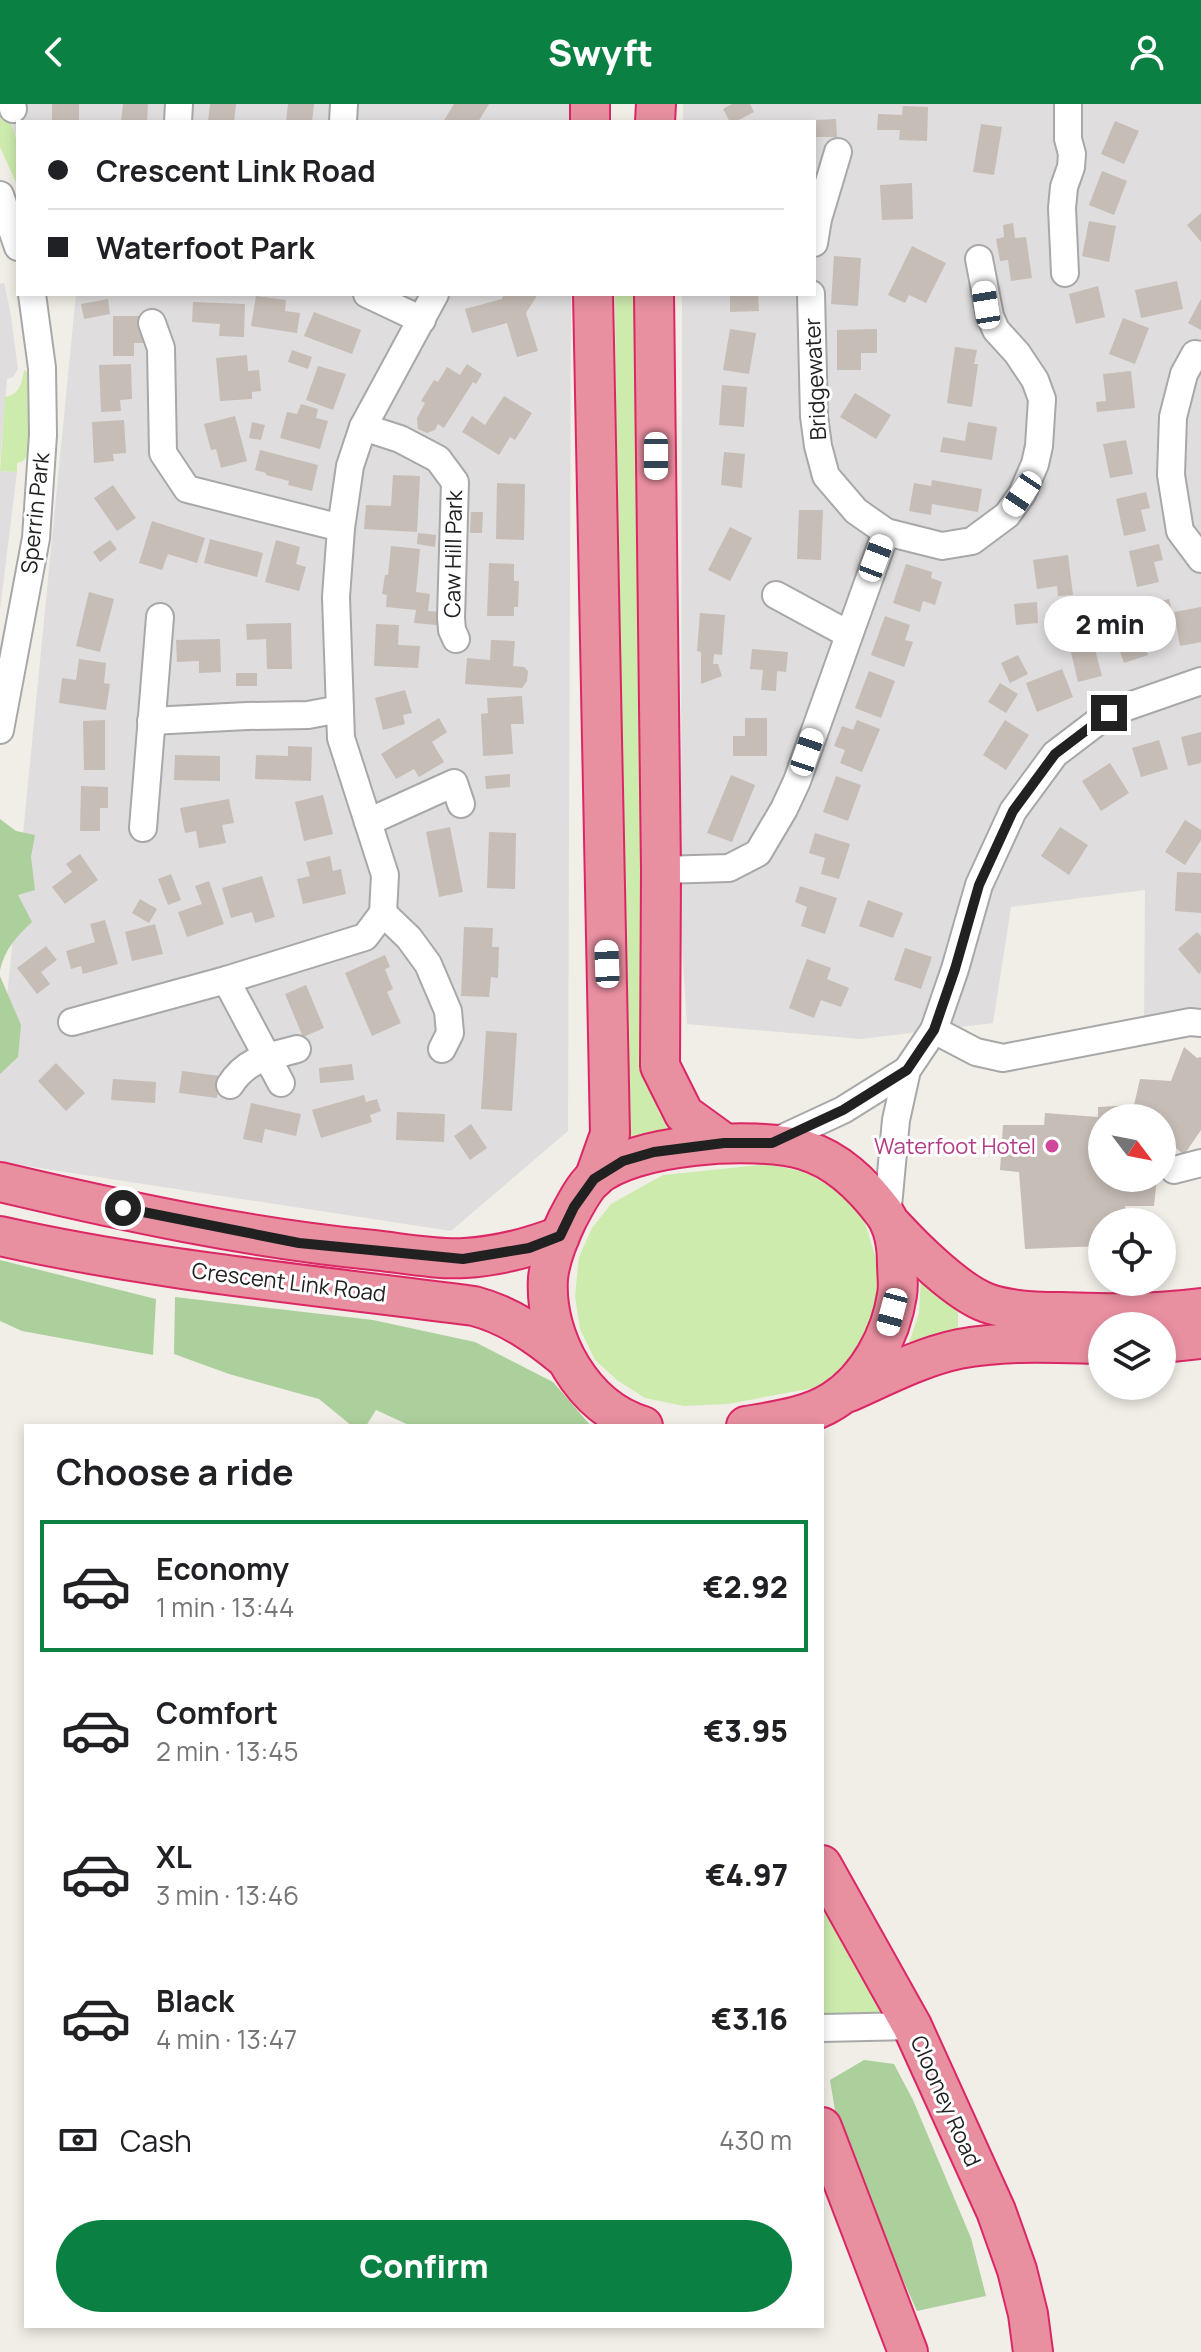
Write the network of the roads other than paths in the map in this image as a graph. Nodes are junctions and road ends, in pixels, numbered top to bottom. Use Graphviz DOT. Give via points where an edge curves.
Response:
graph roads {
  1 [pos="1068,104"];
  2 [pos="838,152"];
  3 [pos="2,205"];
  4 [pos="816,231"];
  5 [pos="16,242"];
  6 [pos="979,259"];
  7 [pos="1065,273"];
  8 [pos="32,296"];
  9 [pos="371,296"];
  10 [pos="434,296"];
  11 [pos="593,296"];
  12 [pos="654,296"];
  13 [pos="811,296"];
  14 [pos="422,320"];
  15 [pos="152,323"];
  16 [pos="1201,355"];
  17 [pos="363,427"];
  18 [pos="341,528"];
  19 [pos="886,532"];
  20 [pos="1201,559"];
  21 [pos="776,595"];
  22 [pos="160,617"];
  23 [pos="848,634"];
  24 [pos="456,639"];
  25 [pos="5,679"];
  26 [pos="1201,681"];
  27 [pos="340,709"];
  28 [pos="151,721"];
  29 [pos="0,730"];
  30 [pos="461,804"];
  31 [pos="368,822"];
  32 [pos="143,828"];
  33 [pos="661,870"];
  34 [pos="383,913"];
  35 [pos="226,980"];
  36 [pos="72,1022"];
  37 [pos="1201,1023"];
  38 [pos="934,1030"];
  39 [pos="297,1049"];
  40 [pos="442,1049"];
  41 [pos="268,1058"];
  42 [pos="907,1070"];
  43 [pos="281,1083"];
  44 [pos="230,1085"];
  45 [pos="724,1143"];
  46 [pos="772,1143"];
  47 [pos="1201,1163"];
  48 [pos="1176,1169"];
  49 [pos="594,1179"];
  50 [pos="0,1182"];
  51 [pos="889,1221"];
  52 [pos="0,1236"];
  53 [pos="560,1236"];
  54 [pos="1201,1308"];
  55 [pos="1201,1339"];
  56 [pos="1176,1342"];
  57 [pos="1088,1344"];
  58 [pos="565,1358"];
  59 [pos="827,1409"];
  60 [pos="611,1416"];
  61 [pos="637,1424"];
  62 [pos="756,1424"];
  63 [pos="824,1869"];
  64 [pos="912,2026"];
  65 [pos="824,2028"];
  66 [pos="824,2132"];
  67 [pos="908,2352"];
  68 [pos="1033,2352"];
  1 -- 7 [label="street" via="1072,154 1062,208"];
  2 -- 4 [label="street"];
  3 -- 5 [label="street"];
  6 -- 19 [label="street, Bridgewater" via="996,330 1035,380 1042,399 1035,464 1007,515 972,541 942,546"];
  8 -- 25 [label="street, Sperrin Park" via="42,368 36,538"];
  9 -- 14 [label="street"];
  10 -- 14 [label="street"];
  11 -- 49 [label="highway" via="610,1104 610,1134"];
  12 -- 33 [label="highway"];
  13 -- 19 [label="street, Bridgewater" via="814,416 826,476 856,511"];
  14 -- 17 [label="street"];
  15 -- 18 [label="street" via="161,348 163,453 187,489"];
  16 -- 20 [label="street" via="1195,354 1184,374 1176,402 1171,475 1180,531"];
  17 -- 18 [label="street" via="350,466"];
  17 -- 24 [label="street, Caw Hill Park" via="438,459 455,482 451,618"];
  18 -- 27 [label="street" via="336,597"];
  19 -- 23 [label="street"];
  21 -- 23 [label="street"];
  22 -- 28 [label="street"];
  23 -- 33 [label="street" via="797,781 758,853 729,868"];
  25 -- 29 [label="street, Sperrin Park"];
  26 -- 38 [label="street" via="1109,713 1055,754 1013,811 979,885"];
  27 -- 28 [label="street"];
  27 -- 31 [label="street" via="341,738"];
  28 -- 32 [label="street"];
  30 -- 31 [label="street" via="454,783"];
  31 -- 34 [label="street" via="385,875"];
  33 -- 45 [label="highway" via="660,1066 684,1114"];
  34 -- 35 [label="street" via="365,937"];
  34 -- 40 [label="street" via="428,964 448,1011 450,1033"];
  35 -- 36 [label="street"];
  35 -- 41 [label="street"];
  37 -- 38 [label="street" via="1003,1058 976,1052"];
  38 -- 42 [label="street"];
  39 -- 41 [label="street"];
  41 -- 43 [label="street"];
  41 -- 44 [label="street" via="252,1062"];
  42 -- 46 [label="street" via="843,1110"];
  42 -- 51 [label="street" via="896,1120"];
  45 -- 46 [label="highway"];
  45 -- 49 [label="highway" via="654,1152 623,1161"];
  46 -- 51 [label="highway" via="806,1150 851,1175"];
  47 -- 48 [label="street"];
  49 -- 53 [label="highway"];
  50 -- 53 [label="highway, Crescent Link Road" via="299,1243 463,1259 529,1248"];
  51 -- 54 [label="highway" via="922,1256 986,1303 1091,1314"];
  51 -- 59 [label="highway" via="898,1293 887,1331 870,1365"];
  52 -- 58 [label="highway, Crescent Link Road" via="76,1253 474,1306 535,1334"];
  53 -- 58 [label="highway" via="548,1277 552,1323"];
  55 -- 56 [label="highway"];
  57 -- 59 [label="highway" via="1024,1342 959,1349 904,1367"];
  58 -- 60 [label="highway"];
  59 -- 62 [label="highway"];
  60 -- 61 [label="highway"];
  63 -- 64 [label="highway, Clooney Road"];
  64 -- 65 [label="street"];
  64 -- 68 [label="highway, Clooney Road" via="996,2211 1017,2270"];
  66 -- 67 [label="highway"];
}
